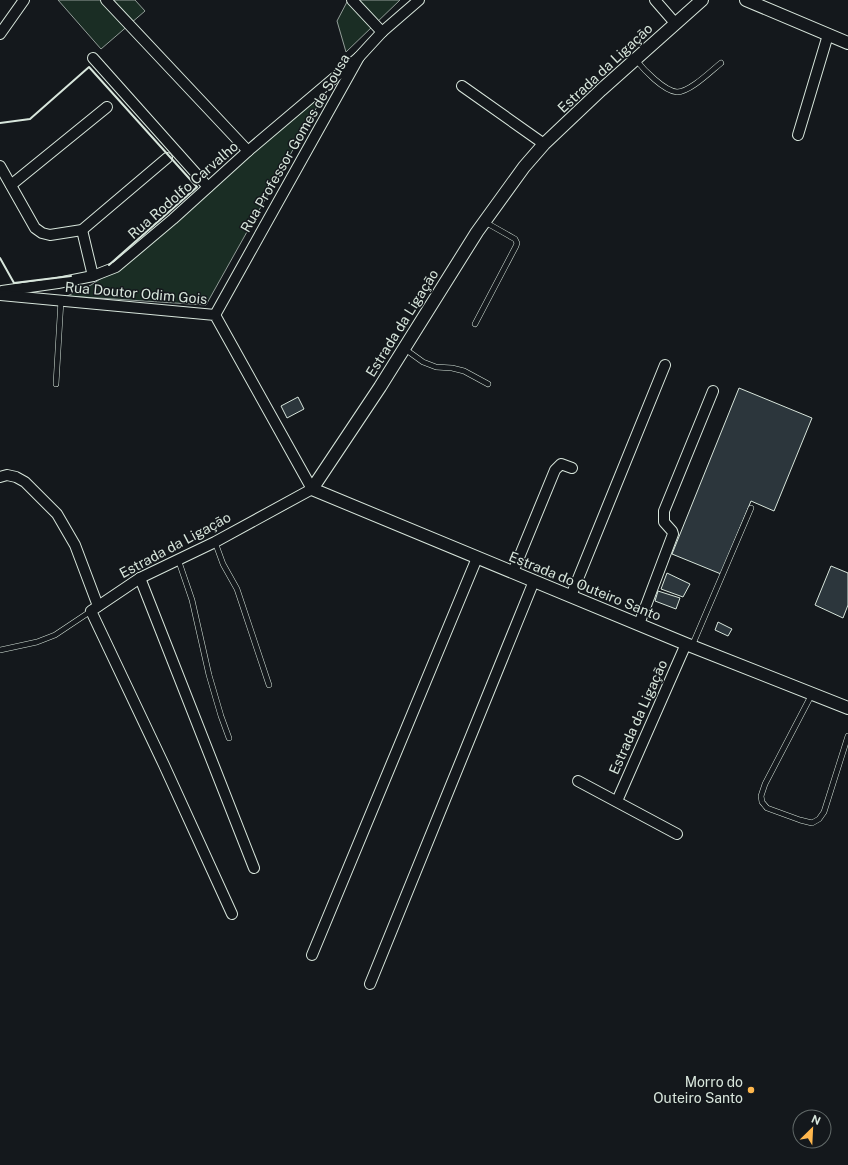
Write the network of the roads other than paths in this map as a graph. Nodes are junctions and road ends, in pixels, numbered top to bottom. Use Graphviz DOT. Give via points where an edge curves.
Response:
graph roads {
  1 [pos="24,0"];
  2 [pos="106,0"];
  3 [pos="352,0"];
  4 [pos="419,0"];
  5 [pos="655,0"];
  6 [pos="702,0"];
  7 [pos="746,0"];
  8 [pos="675,23"];
  9 [pos="382,32"];
  10 [pos="0,34"];
  11 [pos="828,35"];
  12 [pos="848,43"];
  13 [pos="359,57"];
  14 [pos="93,58"];
  15 [pos="636,60"];
  16 [pos="721,63"];
  17 [pos="462,86"];
  18 [pos="107,107"];
  19 [pos="798,135"];
  20 [pos="544,144"];
  21 [pos="248,151"];
  22 [pos="167,158"];
  23 [pos="0,166"];
  24 [pos="12,185"];
  25 [pos="208,187"];
  26 [pos="485,222"];
  27 [pos="82,230"];
  28 [pos="93,276"];
  29 [pos="0,292"];
  30 [pos="0,295"];
  31 [pos="61,300"];
  32 [pos="214,315"];
  33 [pos="475,324"];
  34 [pos="404,349"];
  35 [pos="665,365"];
  36 [pos="56,384"];
  37 [pos="488,384"];
  38 [pos="713,391"];
  39 [pos="572,468"];
  40 [pos="0,477"];
  41 [pos="312,489"];
  42 [pos="751,508"];
  43 [pos="215,542"];
  44 [pos="477,558"];
  45 [pos="178,559"];
  46 [pos="513,572"];
  47 [pos="140,578"];
  48 [pos="534,581"];
  49 [pos="571,596"];
  50 [pos="94,608"];
  51 [pos="639,624"];
  52 [pos="689,645"];
  53 [pos="0,650"];
  54 [pos="269,686"];
  55 [pos="812,694"];
  56 [pos="848,708"];
  57 [pos="848,736"];
  58 [pos="229,738"];
  59 [pos="578,781"];
  60 [pos="617,802"];
  61 [pos="677,834"];
  62 [pos="254,868"];
  63 [pos="232,914"];
  64 [pos="312,955"];
  65 [pos="370,984"];
  1 -- 10 [label="street"];
  2 -- 21 [label="street"];
  3 -- 9 [label="street"];
  4 -- 9 [label="street, Rua Professor Gomes de Sousa"];
  5 -- 8 [label="street"];
  6 -- 8 [label="street, Estrada da Ligação"];
  7 -- 11 [label="street"];
  8 -- 15 [label="street, Estrada da Ligação"];
  9 -- 13 [label="street, Rua Professor Gomes de Sousa"];
  11 -- 12 [label="street"];
  11 -- 19 [label="street"];
  13 -- 21 [label="street, Rua Rodolfo Carvalho"];
  13 -- 32 [label="street, Rua Professor Gomes de Sousa"];
  14 -- 25 [label="street"];
  15 -- 16 [label="lane" via="646,73 676,92 692,86"];
  15 -- 20 [label="street, Estrada da Ligação"];
  17 -- 20 [label="street"];
  18 -- 24 [label="street"];
  20 -- 26 [label="street, Estrada da Ligação" via="524,167"];
  21 -- 25 [label="street, Rua Rodolfo Carvalho"];
  22 -- 27 [label="street"];
  23 -- 24 [label="street"];
  24 -- 27 [label="street" via="35,228 42,233 50,235"];
  25 -- 28 [label="street, Rua Rodolfo Carvalho" via="116,267"];
  26 -- 33 [label="lane" via="517,242"];
  26 -- 34 [label="street, Estrada da Ligação"];
  27 -- 28 [label="street"];
  28 -- 29 [label="street, Rua Rodolfo Carvalho"];
  30 -- 31 [label="street, Rua Doutor Odim Gois"];
  31 -- 32 [label="street, Rua Doutor Odim Gois"];
  31 -- 36 [label="lane"];
  32 -- 41 [label="street, Rua Doutor Odim Gois"];
  34 -- 37 [label="lane" via="423,362 464,371"];
  34 -- 41 [label="street, Estrada da Ligação"];
  35 -- 49 [label="street"];
  38 -- 51 [label="street" via="664,511 664,522 673,534"];
  39 -- 46 [label="street" via="561,464 555,470"];
  40 -- 50 [label="street" via="16,477 25,482 57,514 75,545"];
  41 -- 43 [label="street, Estrada da Ligação"];
  41 -- 44 [label="street, Estrada do Outeiro Santo"];
  42 -- 52 [label="lane"];
  43 -- 45 [label="street, Estrada da Ligação"];
  43 -- 54 [label="lane" via="238,589"];
  44 -- 46 [label="street, Estrada do Outeiro Santo"];
  44 -- 64 [label="street"];
  45 -- 47 [label="street, Estrada da Ligação"];
  45 -- 58 [label="lane" via="192,600 209,675"];
  46 -- 48 [label="street, Estrada do Outeiro Santo"];
  47 -- 50 [label="street, Estrada da Ligação"];
  47 -- 62 [label="street"];
  48 -- 49 [label="street, Estrada do Outeiro Santo"];
  48 -- 65 [label="street"];
  49 -- 51 [label="street, Estrada do Outeiro Santo"];
  50 -- 53 [label="lane" via="55,635 37,642"];
  50 -- 63 [label="street"];
  51 -- 52 [label="street, Estrada do Outeiro Santo"];
  52 -- 55 [label="street, Estrada do Outeiro Santo"];
  52 -- 60 [label="street, Estrada da Ligação"];
  55 -- 56 [label="street, Estrada do Outeiro Santo"];
  55 -- 57 [label="lane" via="765,784 762,802 767,808 812,823 819,819 824,812"];
  59 -- 60 [label="street"];
  60 -- 61 [label="street"];
}
